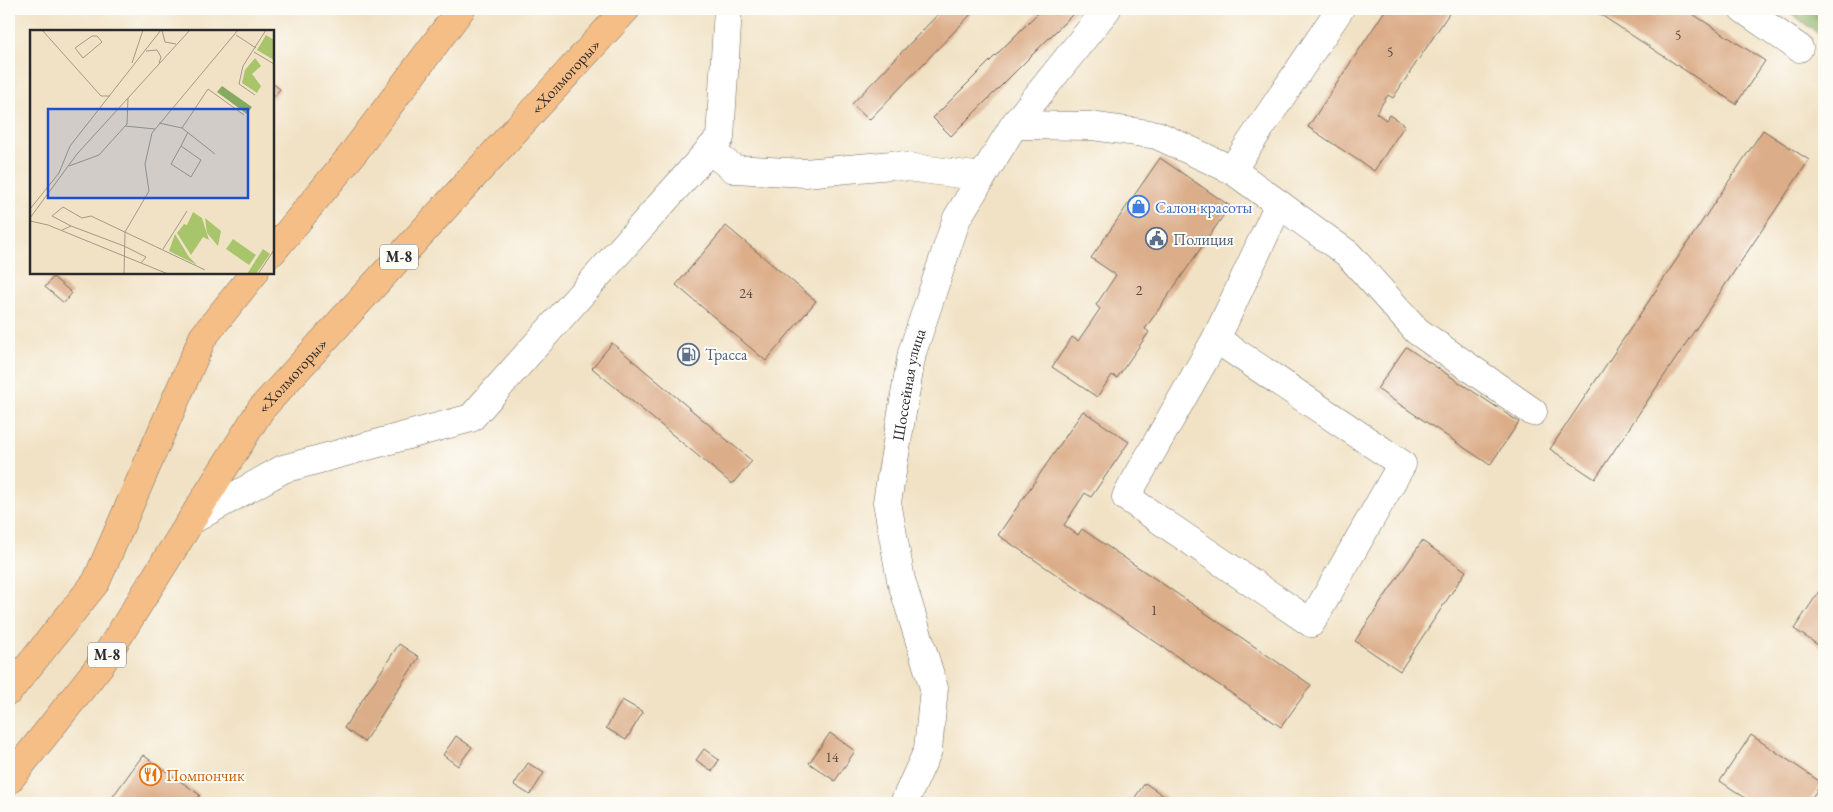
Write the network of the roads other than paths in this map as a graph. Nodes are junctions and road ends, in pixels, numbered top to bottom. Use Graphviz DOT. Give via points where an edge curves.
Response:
graph roads {
  1 [pos="461,9"];
  2 [pos="626,9"];
  3 [pos="728,9"];
  4 [pos="1108,9"];
  5 [pos="1340,9"];
  6 [pos="1743,9"];
  7 [pos="1799,48"];
  8 [pos="1014,125"];
  9 [pos="709,150"];
  10 [pos="1232,170"];
  11 [pos="982,177"];
  12 [pos="1279,204"];
  13 [pos="274,250"];
  14 [pos="253,274"];
  15 [pos="1216,339"];
  16 [pos="1533,412"];
  17 [pos="192,520"];
  18 [pos="9,691"];
  19 [pos="9,780"];
  20 [pos="904,803"];
  1 -- 13 [label="highway" via="351,156"];
  2 -- 17 [label="highway, «Холмогоры» / М-8" via="261,409"];
  3 -- 9 [label="street" via="720,138"];
  4 -- 8 [label="street, Шоссейная улица"];
  5 -- 10 [label="street"];
  6 -- 7 [label="street"];
  8 -- 10 [label="street" via="1091,126 1157,135"];
  8 -- 11 [label="street, Шоссейная улица"];
  9 -- 11 [label="street" via="734,169 805,173 892,165"];
  9 -- 17 [label="street" via="471,418 283,469"];
  10 -- 12 [label="street"];
  11 -- 20 [label="street, Шоссейная улица" via="957,218 912,353 887,502 901,580 934,688 928,750"];
  12 -- 15 [label="street"];
  12 -- 16 [label="street" via="1348,254 1417,331"];
  14 -- 18 [label="highway" via="203,337 96,582"];
  15 -- 15 [label="street" via="1402,464 1311,623 1126,497"];
  17 -- 19 [label="highway, «Холмогоры» / М-8" via="101,664"];
}
